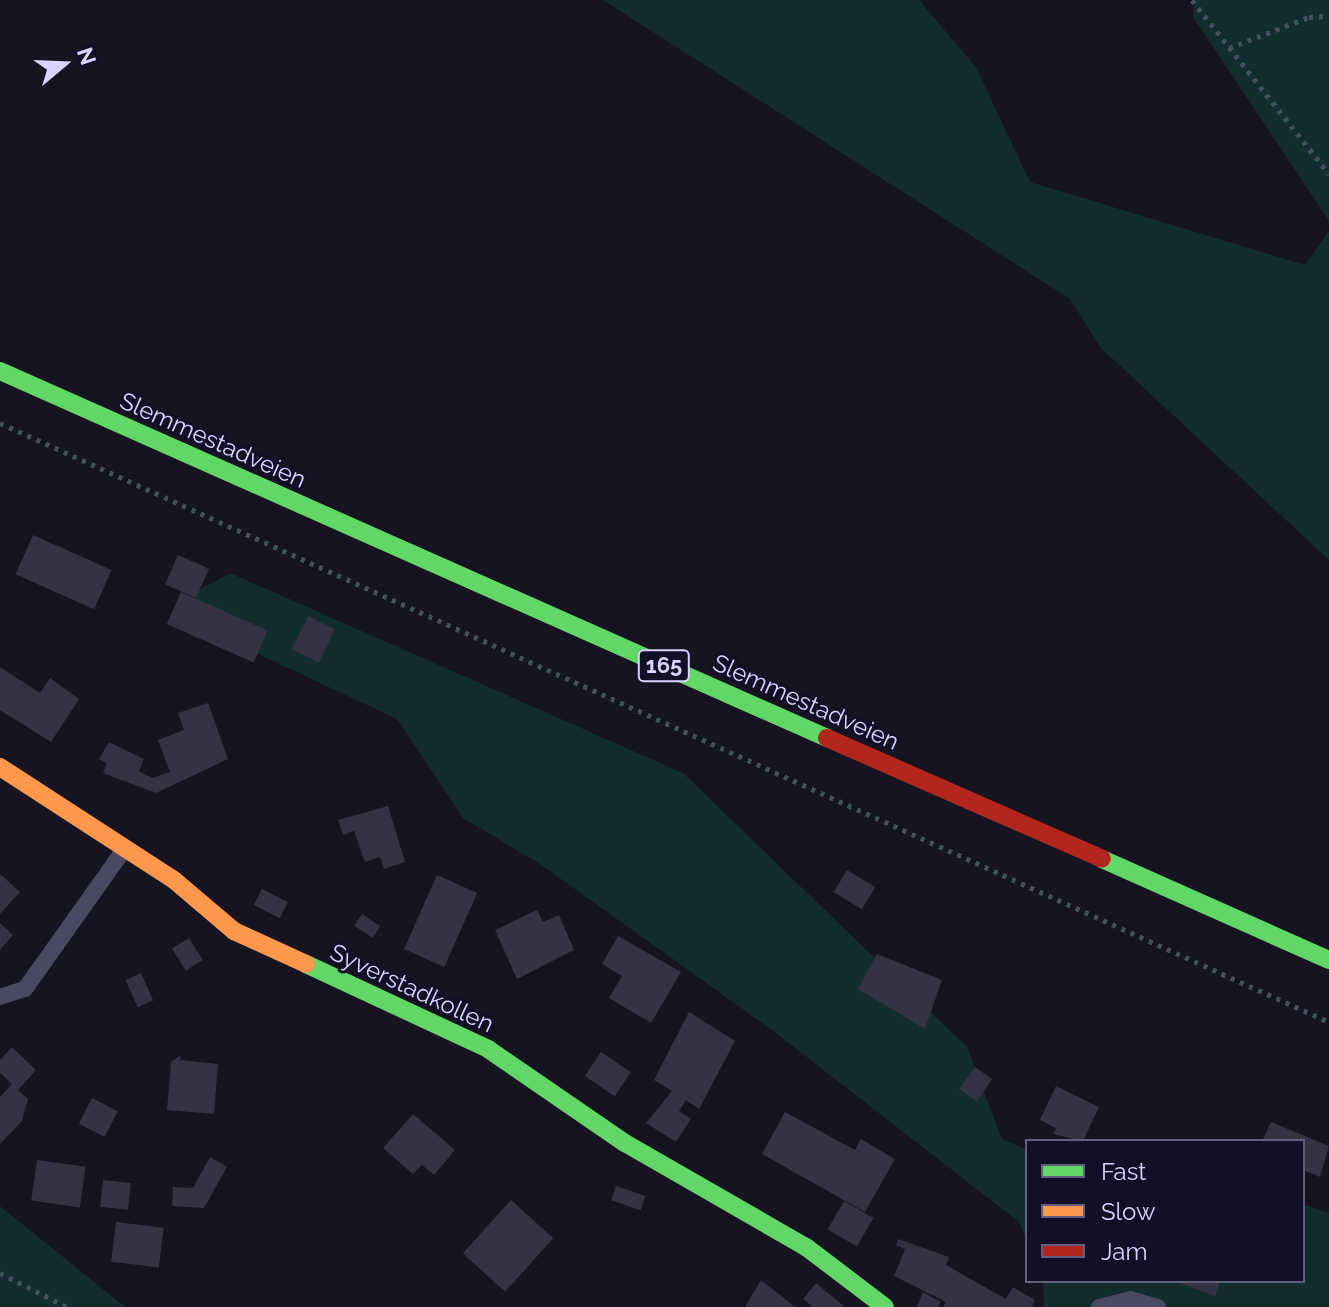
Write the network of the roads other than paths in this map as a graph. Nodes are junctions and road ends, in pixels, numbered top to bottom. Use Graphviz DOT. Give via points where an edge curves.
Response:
graph roads {
  1 [pos="0,371"];
  2 [pos="0,767"];
  3 [pos="124,849"];
  4 [pos="1329,960"];
  5 [pos="0,997"];
  6 [pos="885,1307"];
  7 [pos="1099,1307"];
  8 [pos="1158,1307"];
  1 -- 4 [label="main road, Slemmestadveien / 165"];
  2 -- 3 [label="main road, Syverstadkollen"];
  3 -- 5 [label="lane" via="25,989"];
  3 -- 6 [label="main road, Syverstadkollen" via="234,931 488,1049 625,1143 806,1247"];
  7 -- 8 [label="lane" via="1130,1299"];
}
